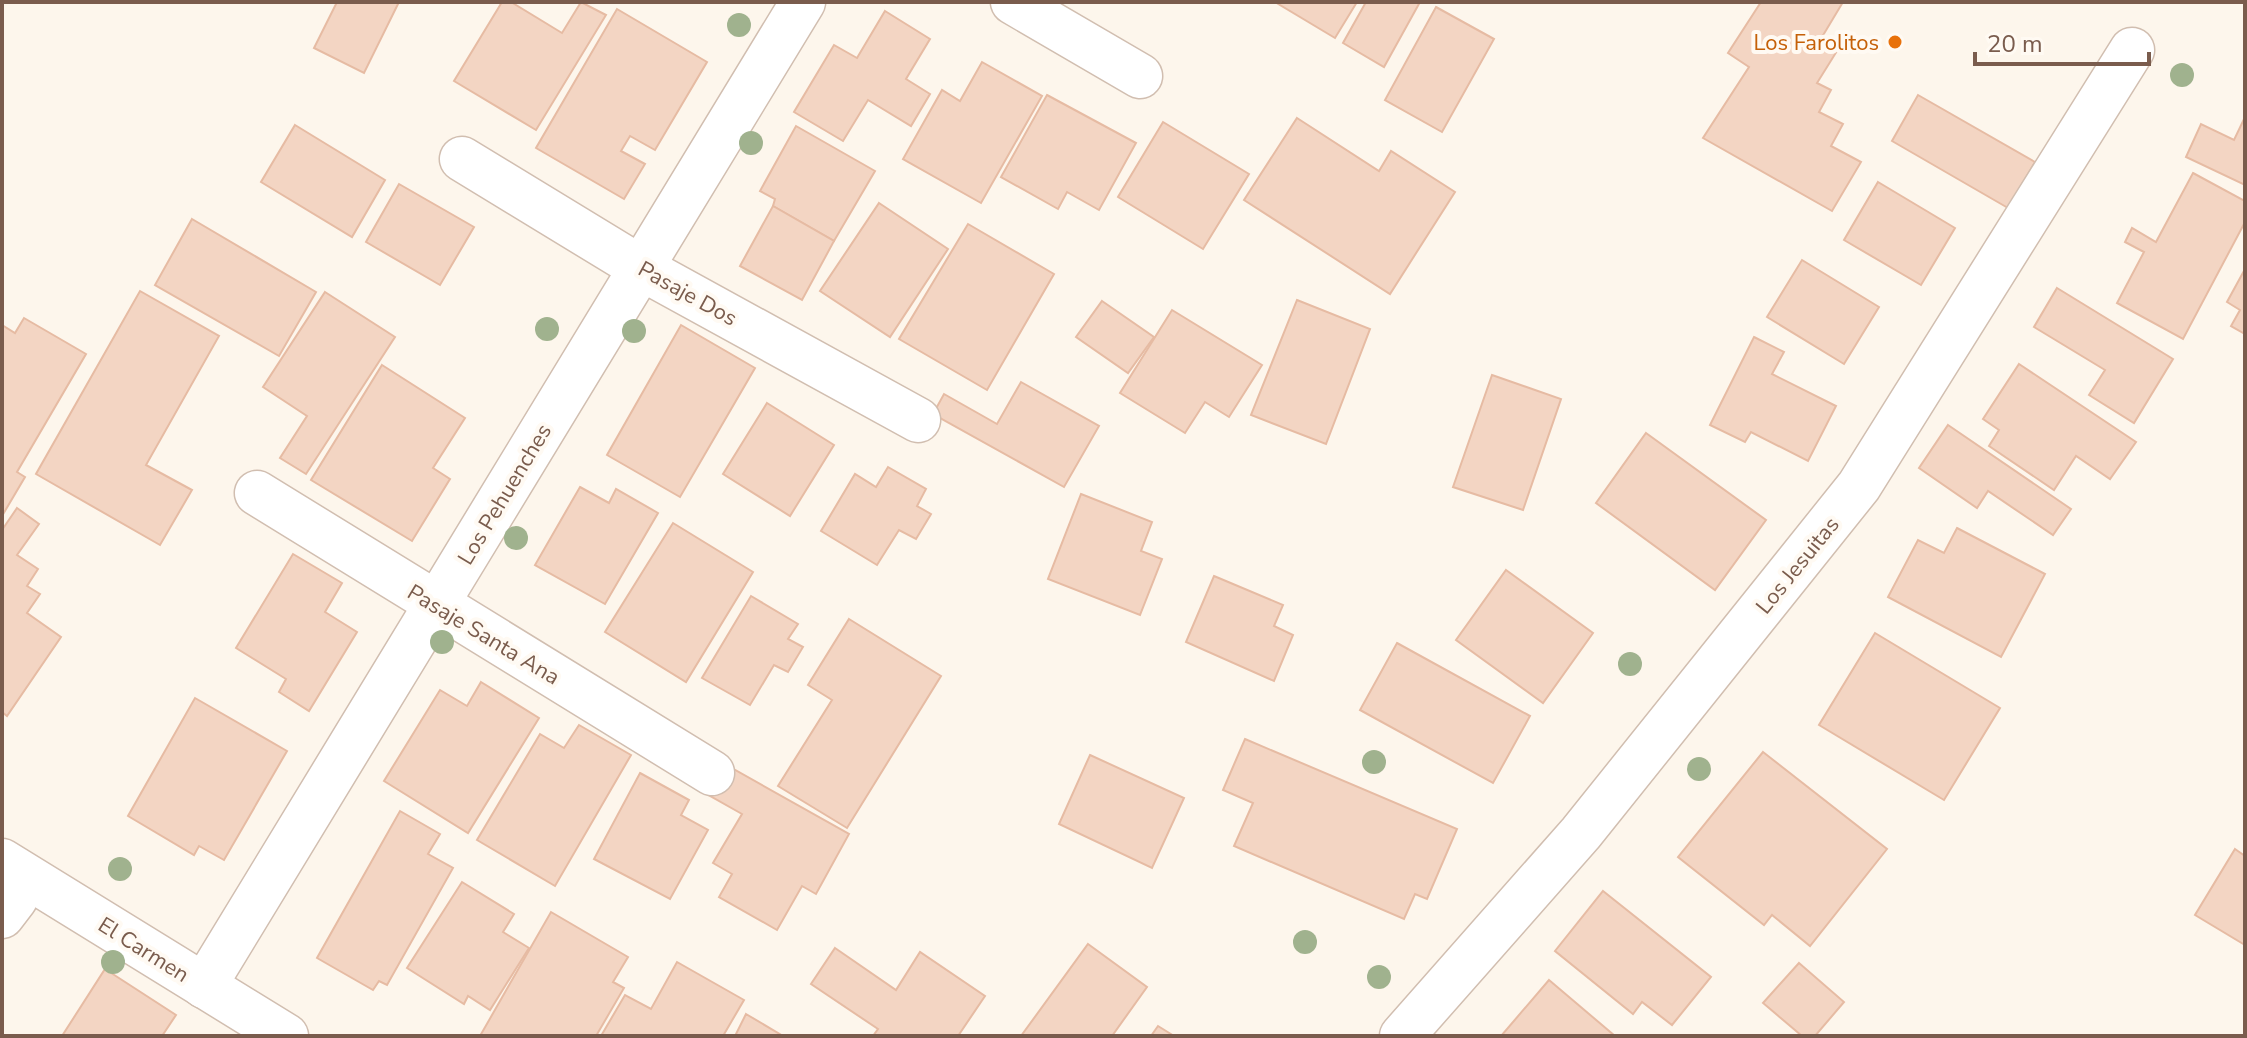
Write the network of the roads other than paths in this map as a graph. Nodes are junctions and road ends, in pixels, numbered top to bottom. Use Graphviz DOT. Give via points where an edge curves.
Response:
graph roads {
  1 [pos="803,2"];
  2 [pos="1013,2"];
  3 [pos="2132,50"];
  4 [pos="1140,76"];
  5 [pos="462,159"];
  6 [pos="641,268"];
  7 [pos="918,420"];
  8 [pos="257,493"];
  9 [pos="436,605"];
  10 [pos="712,773"];
  11 [pos="8,865"];
  12 [pos="2,916"];
  13 [pos="204,986"];
  14 [pos="286,1036"];
  15 [pos="1402,1036"];
  1 -- 6 [label="street, Los Pehuenches"];
  2 -- 4 [label="street"];
  3 -- 15 [label="street, Los Jesuitas" via="1859,486 1581,833"];
  5 -- 6 [label="street, Pasaje Dos"];
  6 -- 7 [label="street, Pasaje Dos"];
  6 -- 9 [label="street, Los Pehuenches"];
  8 -- 9 [label="street, Pasaje Santa Ana"];
  9 -- 10 [label="street, Pasaje Santa Ana"];
  9 -- 13 [label="street, Los Pehuenches"];
  11 -- 12 [label="street" via="15,899"];
  11 -- 13 [label="street, El Carmen"];
  13 -- 14 [label="street, El Carmen"];
}
